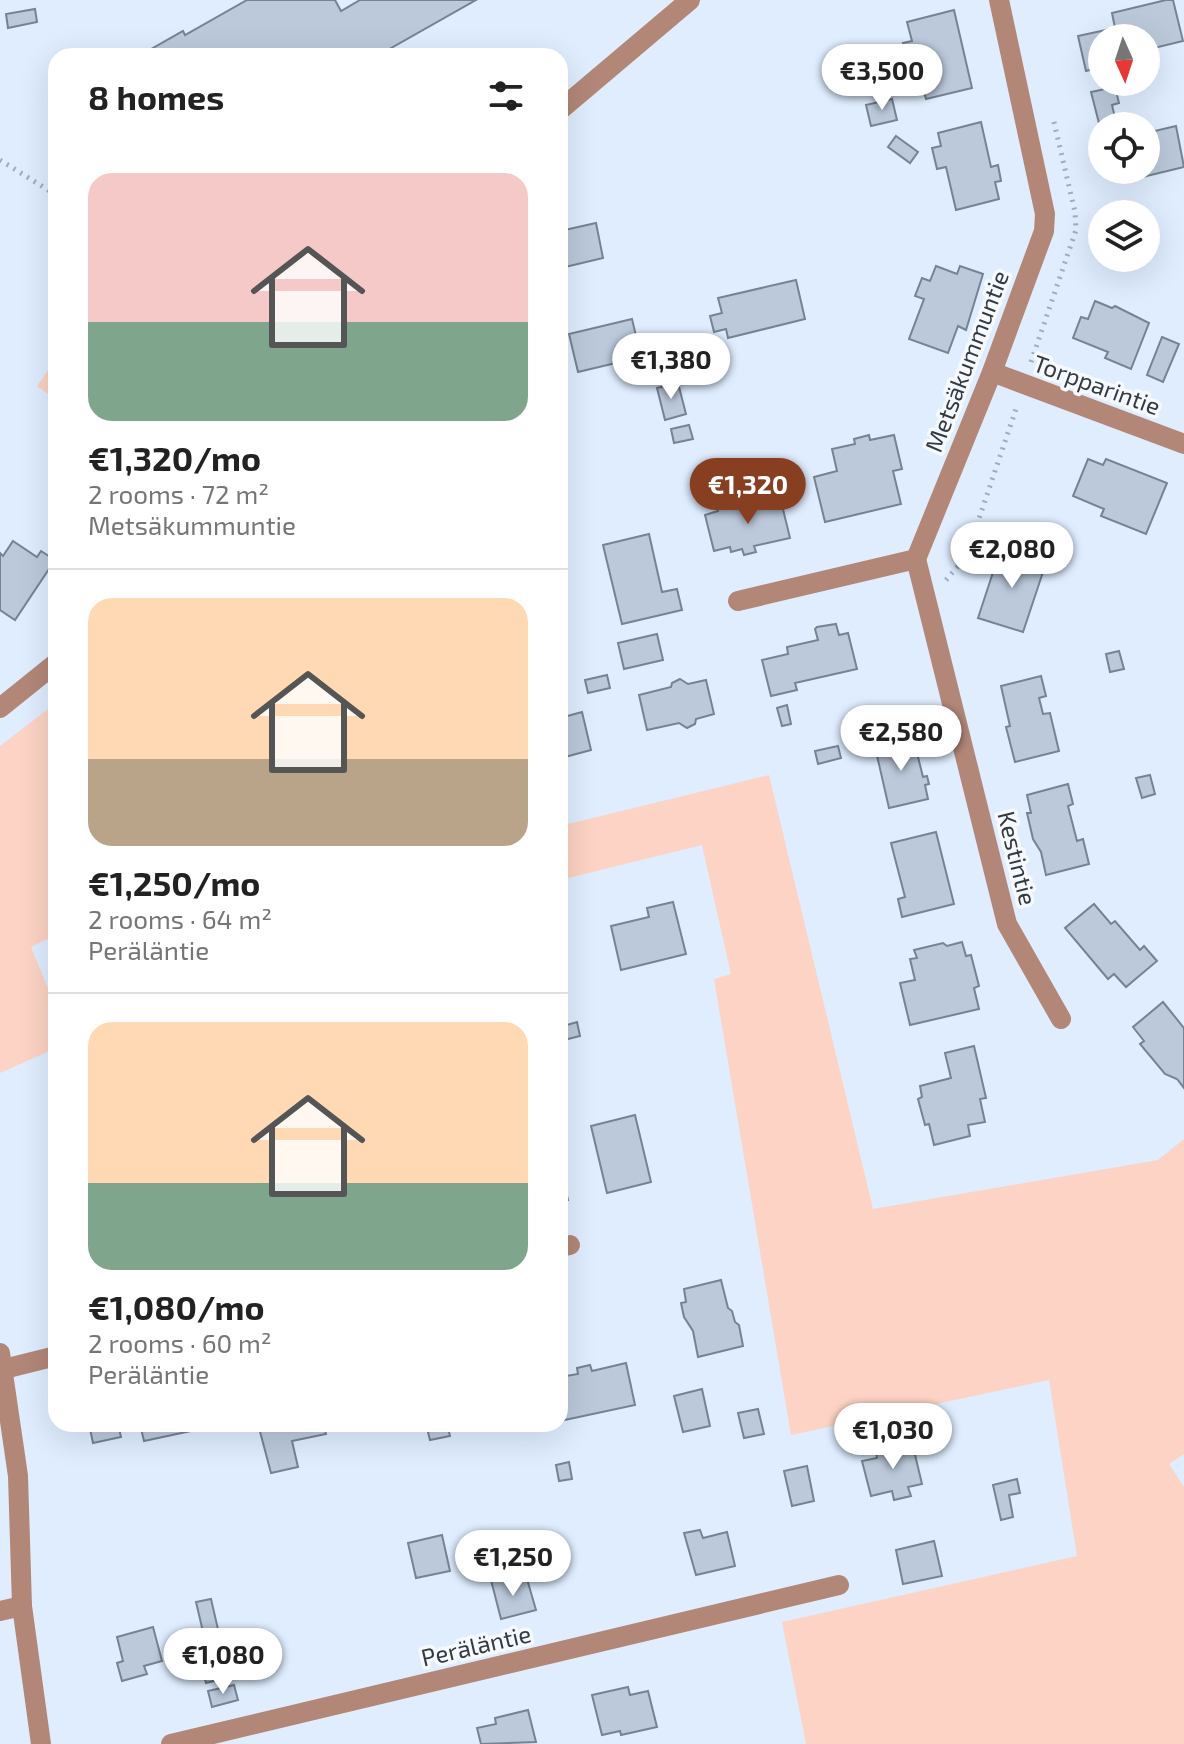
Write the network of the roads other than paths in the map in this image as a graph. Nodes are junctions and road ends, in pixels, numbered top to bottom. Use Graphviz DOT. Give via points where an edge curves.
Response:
graph roads {
  1 [pos="690,0"];
  2 [pos="999,0"];
  3 [pos="568,103"];
  4 [pos="992,372"];
  5 [pos="1184,444"];
  6 [pos="916,559"];
  7 [pos="738,601"];
  8 [pos="48,669"];
  9 [pos="0,708"];
  10 [pos="1061,1019"];
  11 [pos="48,1357"];
  12 [pos="2,1361"];
  13 [pos="839,1585"];
  14 [pos="22,1606"];
  15 [pos="0,1611"];
  16 [pos="41,1744"];
  17 [pos="171,1744"];
  1 -- 3 [label="street"];
  2 -- 4 [label="street, Metsäkummuntie" via="1045,214 1044,231"];
  4 -- 5 [label="street, Torpparintie"];
  4 -- 6 [label="street, Metsäkummuntie"];
  6 -- 7 [label="street"];
  6 -- 10 [label="street, Kestintie" via="1007,924"];
  8 -- 9 [label="street"];
  11 -- 12 [label="street"];
  12 -- 14 [label="street" via="18,1476"];
  13 -- 17 [label="street, Peräläntie"];
  14 -- 15 [label="street"];
  14 -- 16 [label="street"];
}
